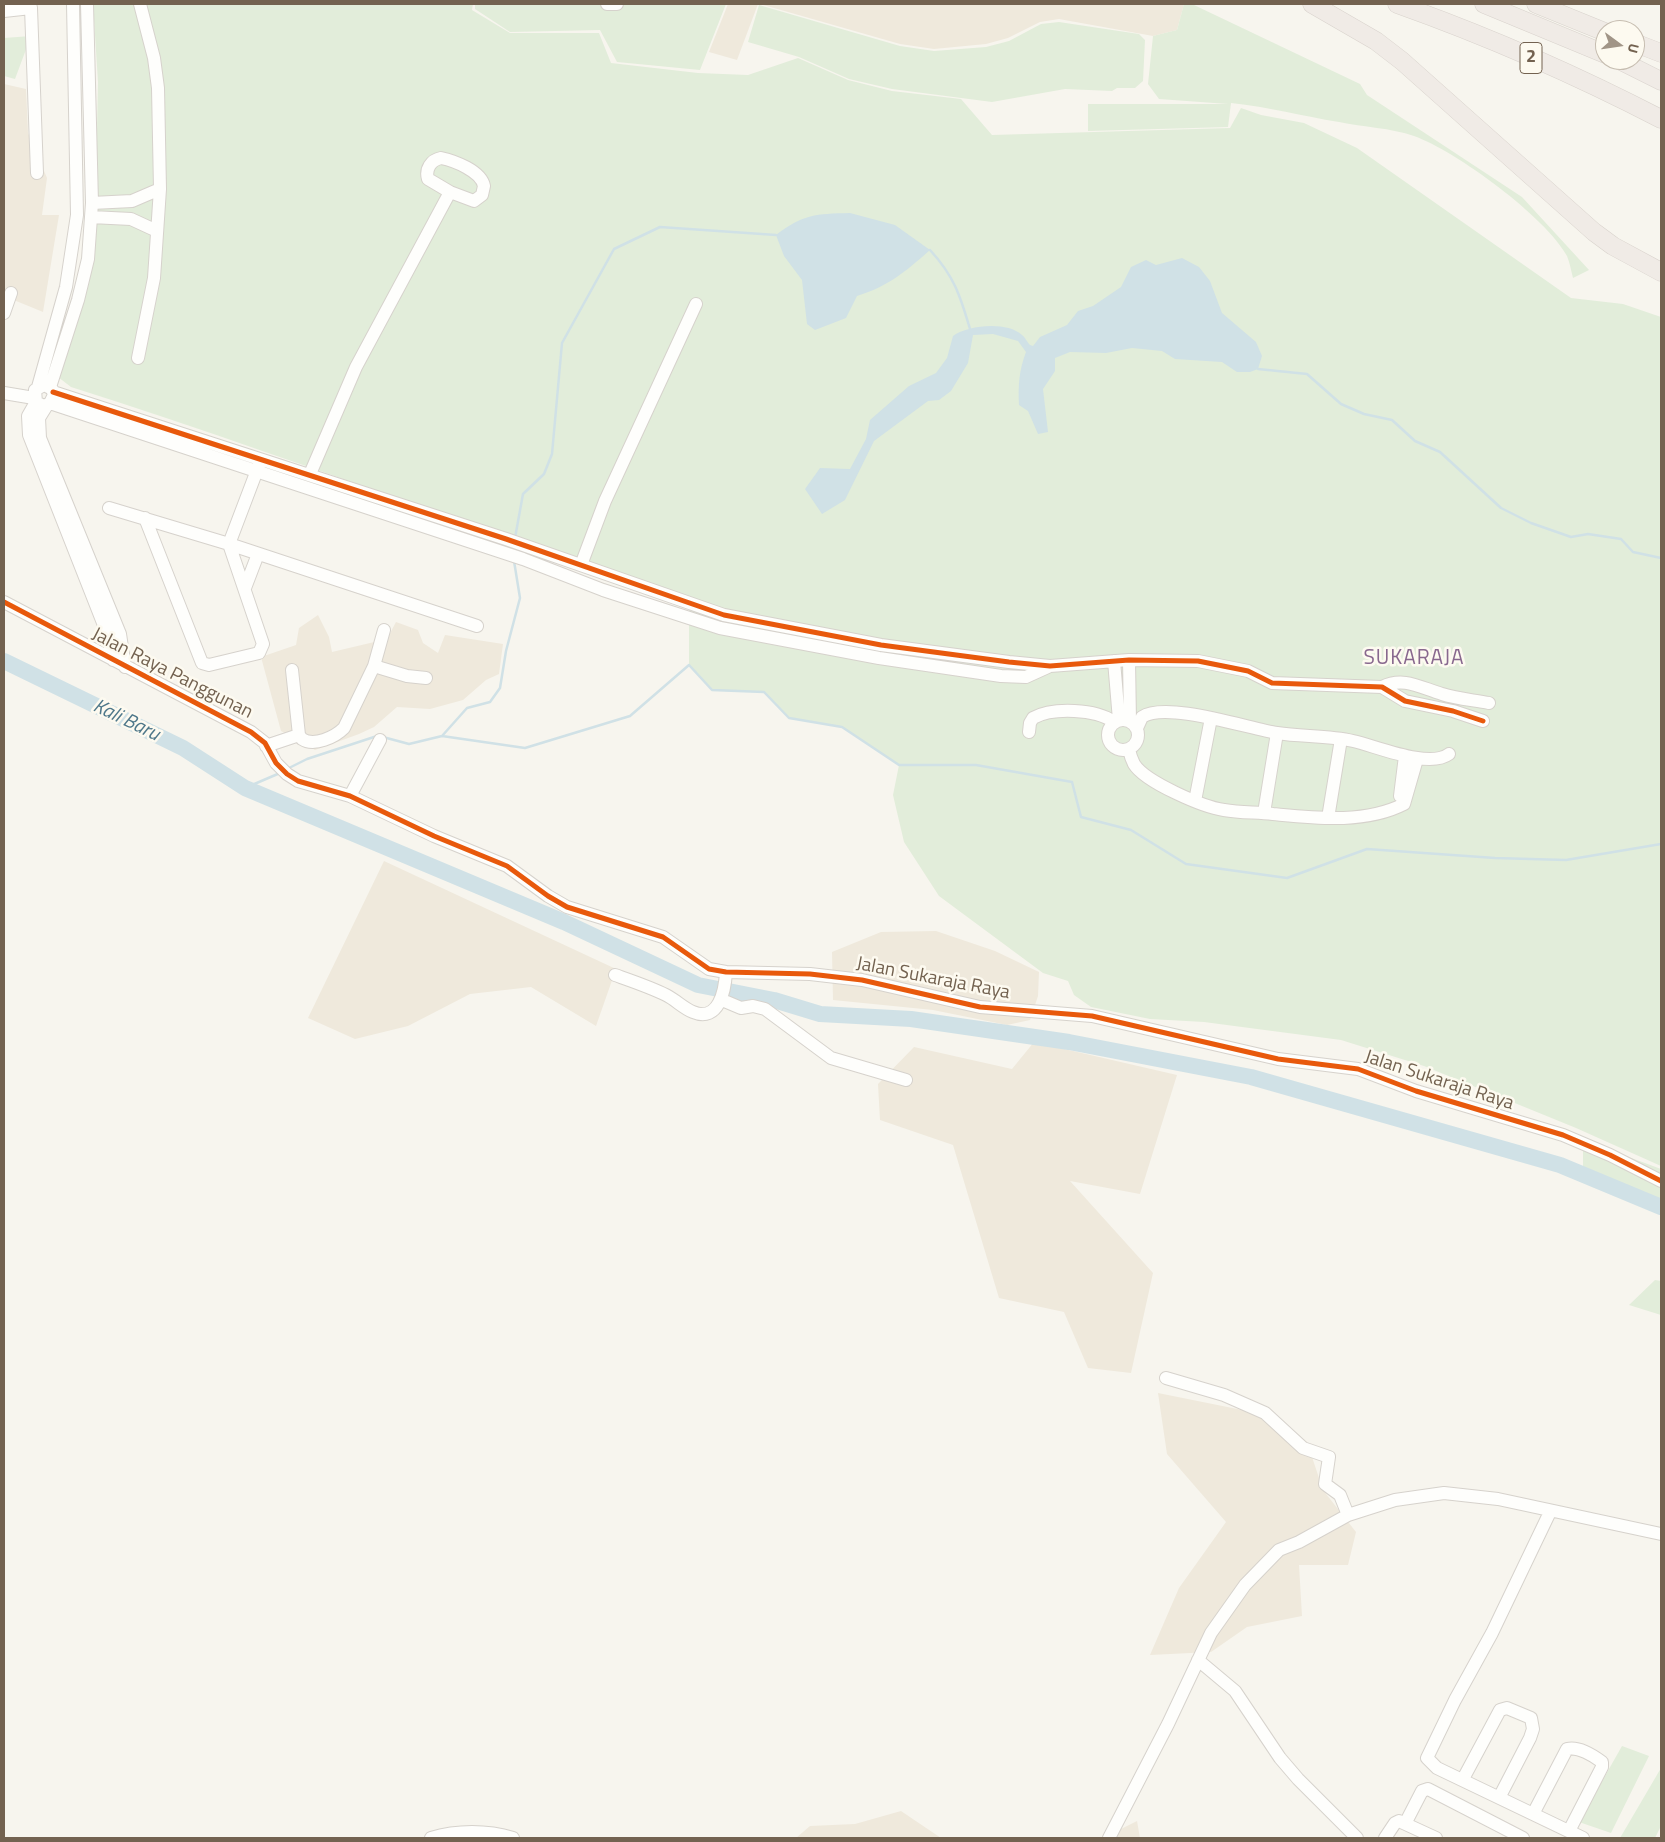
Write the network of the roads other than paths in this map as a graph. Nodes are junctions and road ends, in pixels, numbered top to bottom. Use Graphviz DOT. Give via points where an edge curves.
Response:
graph roads {
  1 [pos="73,4"];
  2 [pos="87,4"];
  3 [pos="140,4"];
  4 [pos="607,4"];
  5 [pos="617,4"];
  6 [pos="1312,4"];
  7 [pos="1397,4"];
  8 [pos="1484,4"];
  9 [pos="1536,4"];
  10 [pos="31,6"];
  11 [pos="4,12"];
  12 [pos="1595,28"];
  13 [pos="1645,47"];
  14 [pos="1595,50"];
  15 [pos="1661,53"];
  16 [pos="1640,70"];
  17 [pos="1661,80"];
  18 [pos="1661,119"];
  19 [pos="37,173"];
  20 [pos="160,189"];
  21 [pos="450,192"];
  22 [pos="140,199"];
  23 [pos="92,203"];
  24 [pos="91,217"];
  25 [pos="139,221"];
  26 [pos="157,231"];
  27 [pos="1661,272"];
  28 [pos="11,293"];
  29 [pos="696,304"];
  30 [pos="4,312"];
  31 [pos="138,358"];
  32 [pos="4,393"];
  33 [pos="44,396"];
  34 [pos="259,465"];
  35 [pos="310,474"];
  36 [pos="109,508"];
  37 [pos="145,518"];
  38 [pos="68,520"];
  39 [pos="229,544"];
  40 [pos="258,554"];
  41 [pos="581,565"];
  42 [pos="623,580"];
  43 [pos="245,588"];
  44 [pos="618,594"];
  45 [pos="4,602"];
  46 [pos="722,622"];
  47 [pos="476,626"];
  48 [pos="384,630"];
  49 [pos="113,660"];
  50 [pos="1129,660"];
  51 [pos="1114,661"];
  52 [pos="374,666"];
  53 [pos="125,667"];
  54 [pos="292,670"];
  55 [pos="426,678"];
  56 [pos="1382,686"];
  57 [pos="1489,703"];
  58 [pos="1211,718"];
  59 [pos="1483,721"];
  60 [pos="1125,723"];
  61 [pos="1029,732"];
  62 [pos="1277,733"];
  63 [pos="299,735"];
  64 [pos="1341,739"];
  65 [pos="380,740"];
  66 [pos="266,746"];
  67 [pos="1129,750"];
  68 [pos="1449,754"];
  69 [pos="1411,757"];
  70 [pos="350,796"];
  71 [pos="1195,801"];
  72 [pos="1264,813"];
  73 [pos="1328,818"];
  74 [pos="507,866"];
  75 [pos="615,975"];
  76 [pos="726,976"];
  77 [pos="722,998"];
  78 [pos="906,1080"];
  79 [pos="1661,1181"];
  80 [pos="1166,1378"];
  81 [pos="1550,1512"];
  82 [pos="1348,1515"];
  83 [pos="1661,1534"];
  84 [pos="1198,1660"];
  85 [pos="1463,1780"];
  86 [pos="1500,1796"];
  87 [pos="1533,1814"];
  88 [pos="1406,1822"];
  89 [pos="1569,1831"];
  90 [pos="431,1838"];
  91 [pos="514,1838"];
  92 [pos="1109,1838"];
  93 [pos="1357,1838"];
  94 [pos="1385,1838"];
  95 [pos="1436,1838"];
  96 [pos="1520,1838"];
  97 [pos="1583,1838"];
  1 -- 33 [label="street" via="77,215"];
  2 -- 23 [label="street"];
  3 -- 20 [label="street" via="158,88"];
  4 -- 5 [label="street"];
  6 -- 27 [label="highway" via="1376,41 1594,232"];
  7 -- 18 [label="highway, 2" via="1576,77"];
  8 -- 14 [label="highway, 2"];
  9 -- 12 [label="highway"];
  10 -- 11 [label="street"];
  10 -- 19 [label="street"];
  13 -- 15 [label="highway"];
  16 -- 17 [label="highway"];
  20 -- 22 [label="street"];
  20 -- 26 [label="street"];
  21 -- 35 [label="street" via="356,367"];
  22 -- 23 [label="street"];
  22 -- 25 [label="street"];
  23 -- 24 [label="street"];
  24 -- 25 [label="street"];
  24 -- 33 [label="street" via="88,259 78,300"];
  25 -- 26 [label="street"];
  26 -- 31 [label="street" via="154,278"];
  28 -- 30 [label="street"];
  29 -- 41 [label="street" via="613,483"];
  32 -- 33 [label="street"];
  33 -- 34 [label="street"];
  33 -- 38 [label="street" via="39,418 40,438"];
  34 -- 35 [label="street"];
  34 -- 39 [label="street"];
  34 -- 44 [label="street"];
  35 -- 41 [label="street"];
  36 -- 37 [label="street"];
  37 -- 39 [label="street"];
  37 -- 43 [label="street" via="199,656 206,665 260,653 263,644"];
  38 -- 49 [label="street" via="107,633"];
  38 -- 53 [label="street" via="120,634"];
  39 -- 40 [label="street"];
  39 -- 43 [label="street"];
  40 -- 43 [label="street"];
  40 -- 47 [label="street"];
  41 -- 42 [label="street"];
  42 -- 44 [label="street"];
  42 -- 46 [label="street"];
  44 -- 46 [label="street"];
  45 -- 49 [label="street, Jalan Raya Panggunan"];
  46 -- 51 [label="street" via="978,659 1050,666"];
  48 -- 52 [label="street"];
  49 -- 53 [label="street, Jalan Raya Panggunan"];
  50 -- 51 [label="street"];
  50 -- 56 [label="street" via="1164,659 1221,664 1248,671 1272,683"];
  50 -- 60 [label="street"];
  51 -- 60 [label="street"];
  52 -- 55 [label="street"];
  52 -- 63 [label="street" via="338,735 313,742 307,742"];
  53 -- 66 [label="street, Jalan Raya Panggunan" via="247,729"];
  54 -- 63 [label="street"];
  56 -- 57 [label="street" via="1402,681 1442,694"];
  56 -- 59 [label="street" via="1405,701"];
  58 -- 60 [label="street" via="1155,711"];
  58 -- 62 [label="street"];
  58 -- 71 [label="street"];
  60 -- 61 [label="street" via="1089,712 1051,712 1033,718"];
  60 -- 67 [label="street" via="1138,740"];
  60 -- 67 [label="street" via="1107,733 1108,740 1116,749"];
  62 -- 64 [label="street"];
  62 -- 72 [label="street"];
  63 -- 66 [label="street"];
  64 -- 69 [label="street"];
  64 -- 73 [label="street"];
  65 -- 70 [label="street"];
  66 -- 70 [label="street, Jalan Raya Panggunan" via="276,763 298,781"];
  67 -- 71 [label="street" via="1134,764 1144,773"];
  68 -- 69 [label="street" via="1443,758"];
  69 -- 73 [label="street" via="1408,794 1402,805 1384,813"];
  70 -- 74 [label="street, Jalan Raya Panggunan"];
  71 -- 72 [label="street" via="1223,810"];
  72 -- 73 [label="street"];
  74 -- 76 [label="street, Jalan Sukaraja Raya" via="567,907 663,937 699,964"];
  75 -- 77 [label="street" via="666,995 695,1013 711,1010"];
  76 -- 77 [label="street"];
  76 -- 79 [label="street, Jalan Sukaraja Raya" via="842,977 980,1007 1092,1016 1278,1059 1358,1069 1416,1091 1563,1135"];
  77 -- 78 [label="street" via="741,1008 765,1009 831,1058"];
  80 -- 82 [label="street" via="1224,1394 1254,1408 1279,1424 1303,1448 1329,1457 1324,1482 1340,1495"];
  81 -- 82 [label="street" via="1498,1499 1444,1493 1395,1500"];
  81 -- 83 [label="street"];
  81 -- 85 [label="street" via="1427,1758 1436,1768"];
  82 -- 84 [label="street" via="1279,1550 1231,1602"];
  84 -- 92 [label="street"];
  84 -- 93 [label="street" via="1235,1691 1298,1780"];
  85 -- 86 [label="street"];
  85 -- 86 [label="street" via="1500,1710 1507,1708 1532,1718 1530,1738"];
  86 -- 87 [label="street"];
  87 -- 89 [label="street"];
  87 -- 89 [label="street" via="1567,1749 1597,1758 1602,1767"];
  88 -- 94 [label="street" via="1395,1823"];
  88 -- 95 [label="street"];
  88 -- 96 [label="street" via="1422,1791 1428,1790"];
  89 -- 97 [label="street"];
  90 -- 91 [label="street" via="467,1832"];
}
